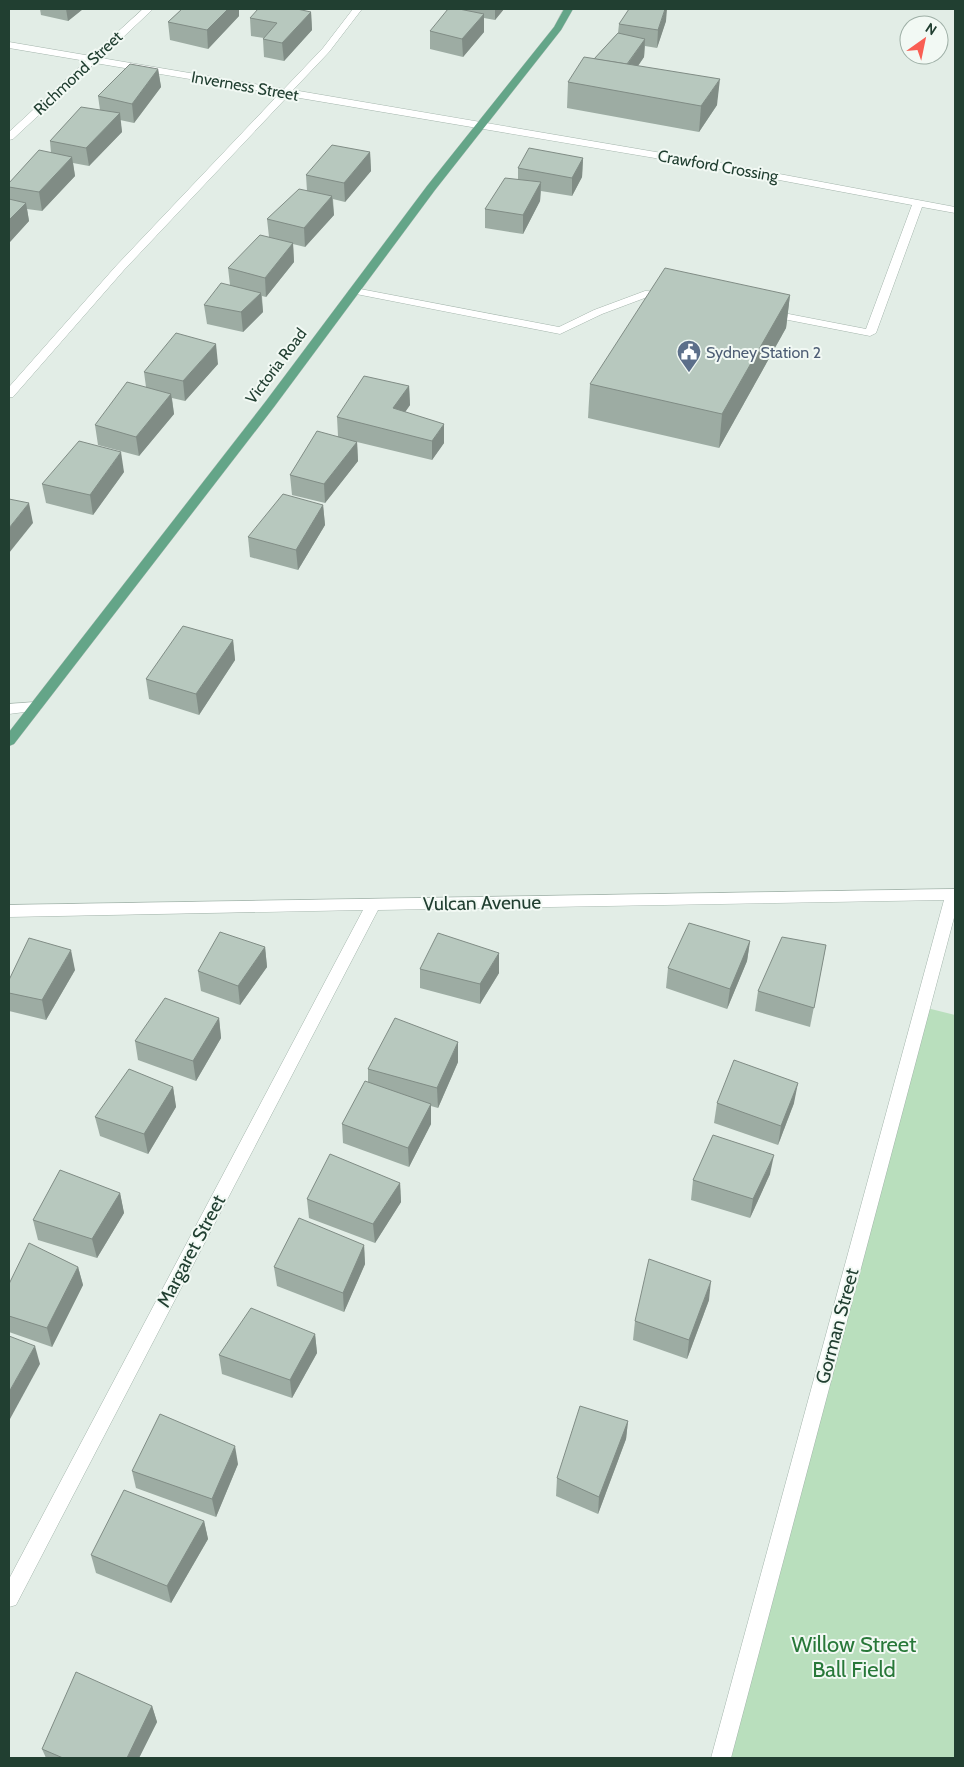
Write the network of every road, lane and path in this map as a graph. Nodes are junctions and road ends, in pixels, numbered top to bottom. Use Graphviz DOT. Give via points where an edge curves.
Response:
graph roads {
  1 [pos="148,9"];
  2 [pos="358,9"];
  3 [pos="568,9"];
  4 [pos="9,45"];
  5 [pos="92,59"];
  6 [pos="286,93"];
  7 [pos="480,126"];
  8 [pos="9,137"];
  9 [pos="918,202"];
  10 [pos="955,210"];
  11 [pos="355,290"];
  12 [pos="684,296"];
  13 [pos="758,310"];
  14 [pos="9,394"];
  15 [pos="35,707"];
  16 [pos="9,709"];
  17 [pos="9,741"];
  18 [pos="954,894"];
  19 [pos="374,904"];
  20 [pos="9,911"];
  21 [pos="9,1598"];
  22 [pos="721,1758"];
  1 -- 5 [label="street, Richmond Street"];
  2 -- 6 [label="street"];
  3 -- 7 [label="main road, Victoria Road" via="558,28"];
  4 -- 5 [label="street, Inverness Street"];
  5 -- 6 [label="street, Inverness Street"];
  5 -- 8 [label="street, Richmond Street"];
  6 -- 7 [label="street, Inverness Street"];
  6 -- 14 [label="street" via="120,268"];
  7 -- 9 [label="street, Crawford Crossing"];
  7 -- 11 [label="main road, Victoria Road"];
  9 -- 10 [label="street, Crawford Crossing"];
  9 -- 13 [label="street" via="870,333"];
  11 -- 12 [label="street" via="560,330 649,293"];
  11 -- 15 [label="main road, Victoria Road"];
  15 -- 16 [label="street"];
  15 -- 17 [label="main road, Victoria Road"];
  18 -- 19 [label="street, Vulcan Avenue"];
  18 -- 22 [label="street, Gorman Street"];
  19 -- 20 [label="street, Vulcan Avenue"];
  19 -- 21 [label="street, Margaret Street"];
}
